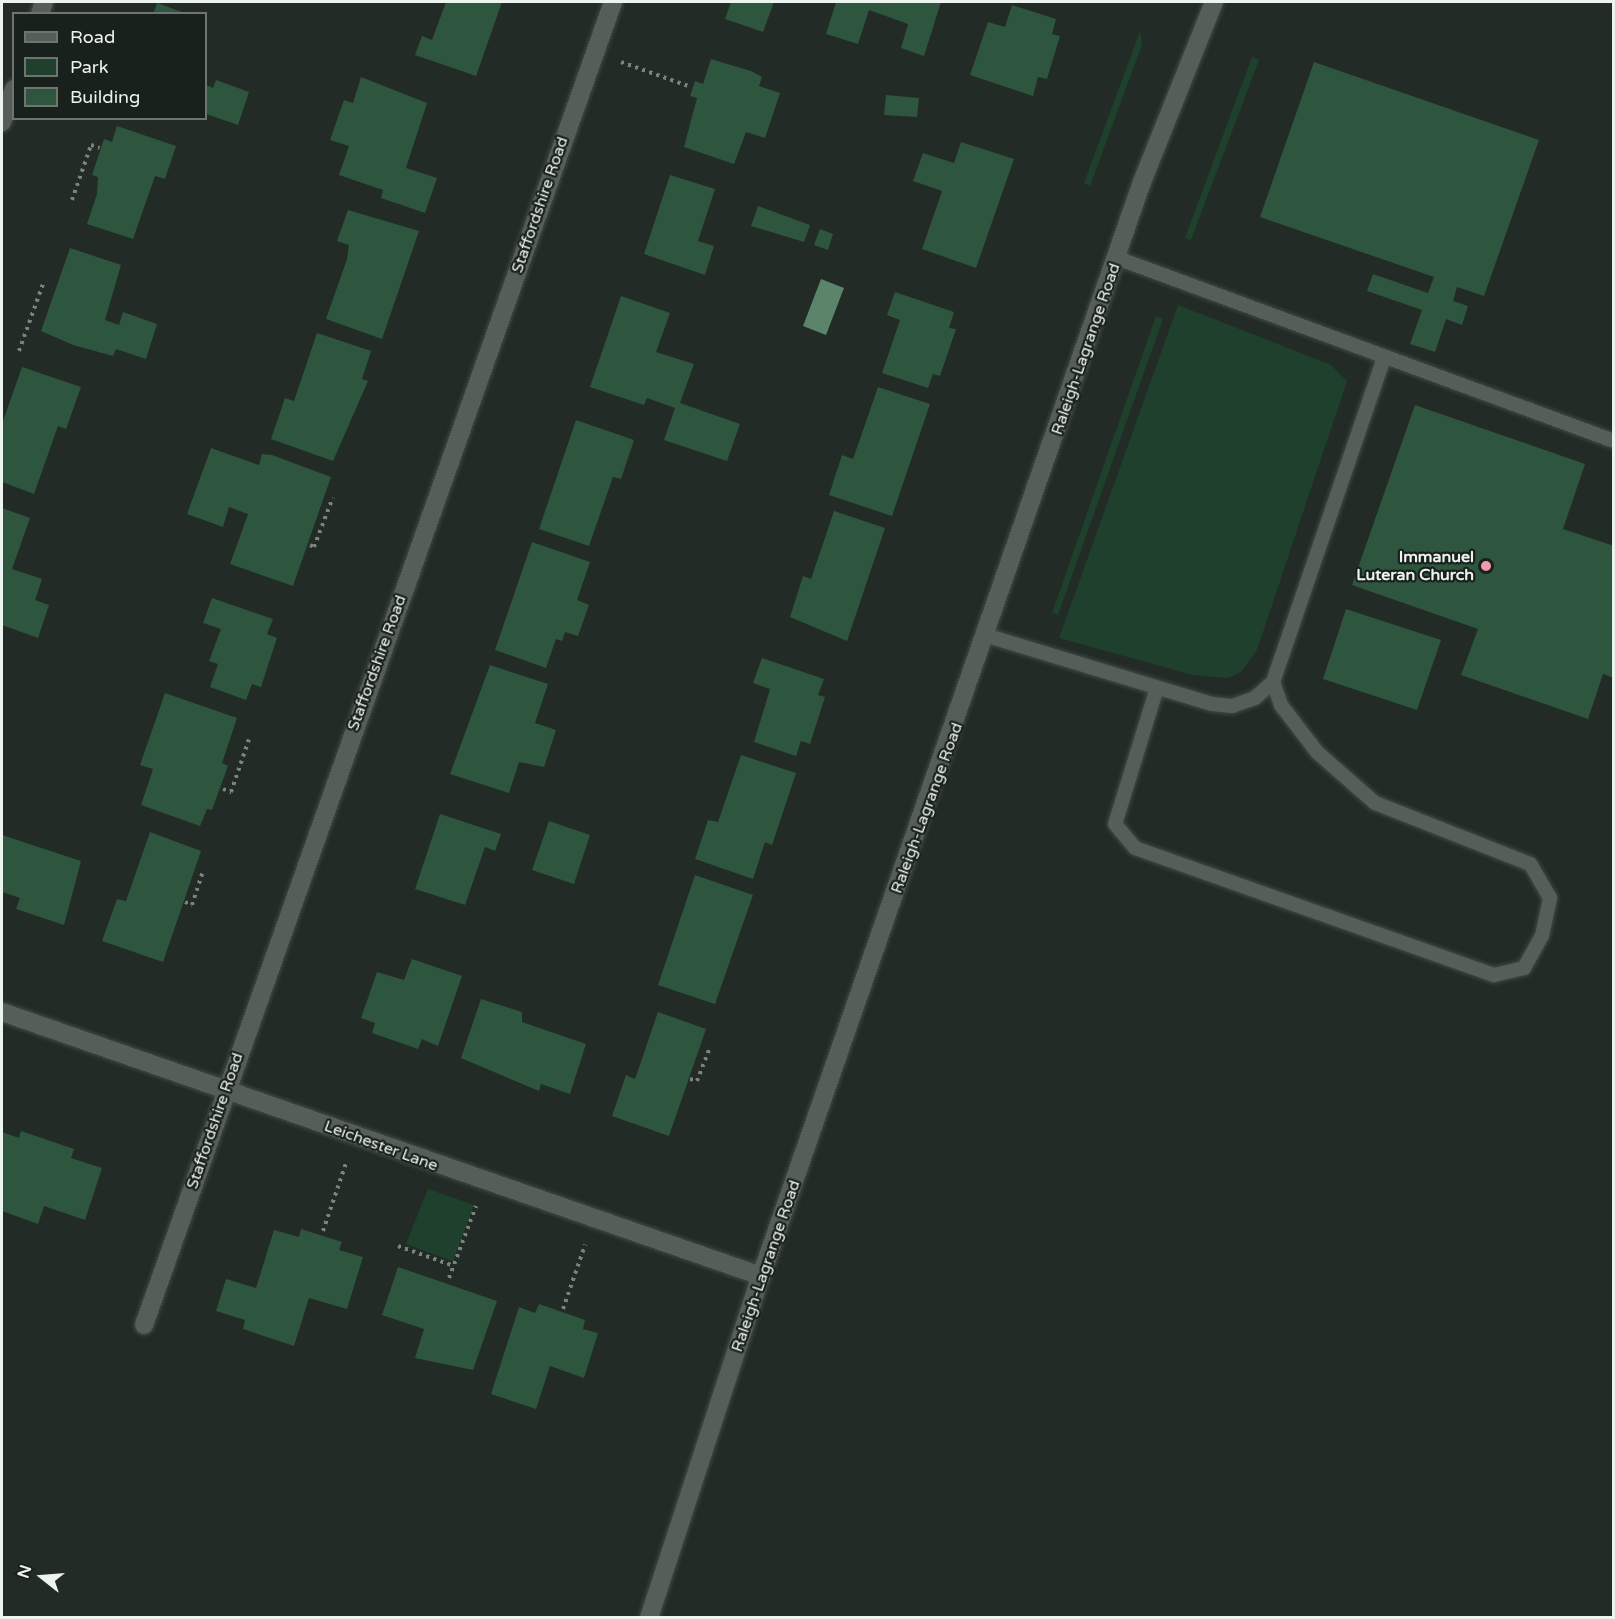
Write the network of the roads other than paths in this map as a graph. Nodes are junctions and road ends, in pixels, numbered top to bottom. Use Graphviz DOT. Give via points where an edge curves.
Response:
graph roads {
  1 [pos="613,2"];
  2 [pos="1214,2"];
  3 [pos="12,94"];
  4 [pos="2,122"];
  5 [pos="1117,258"];
  6 [pos="1384,358"];
  7 [pos="1614,441"];
  8 [pos="988,636"];
  9 [pos="1273,682"];
  10 [pos="1156,691"];
  11 [pos="2,1012"];
  12 [pos="225,1090"];
  13 [pos="761,1276"];
  14 [pos="144,1325"];
  15 [pos="649,1617"];
  1 -- 12 [label="street, Staffordshire Road"];
  2 -- 5 [label="street, Raleigh-Lagrange Road"];
  3 -- 4 [label="street"];
  5 -- 6 [label="lane"];
  5 -- 8 [label="street, Raleigh-Lagrange Road"];
  6 -- 7 [label="lane"];
  6 -- 9 [label="lane"];
  8 -- 10 [label="lane"];
  8 -- 13 [label="street, Raleigh-Lagrange Road"];
  9 -- 10 [label="lane" via="1255,698 1232,706"];
  9 -- 10 [label="lane" via="1281,705 1317,752 1375,803 1530,864 1550,898 1542,936 1524,968 1494,975 1134,848 1115,824"];
  11 -- 12 [label="street, Leichester Lane"];
  12 -- 13 [label="street, Leichester Lane"];
  12 -- 14 [label="street, Staffordshire Road"];
  13 -- 15 [label="street, Raleigh-Lagrange Road"];
}
